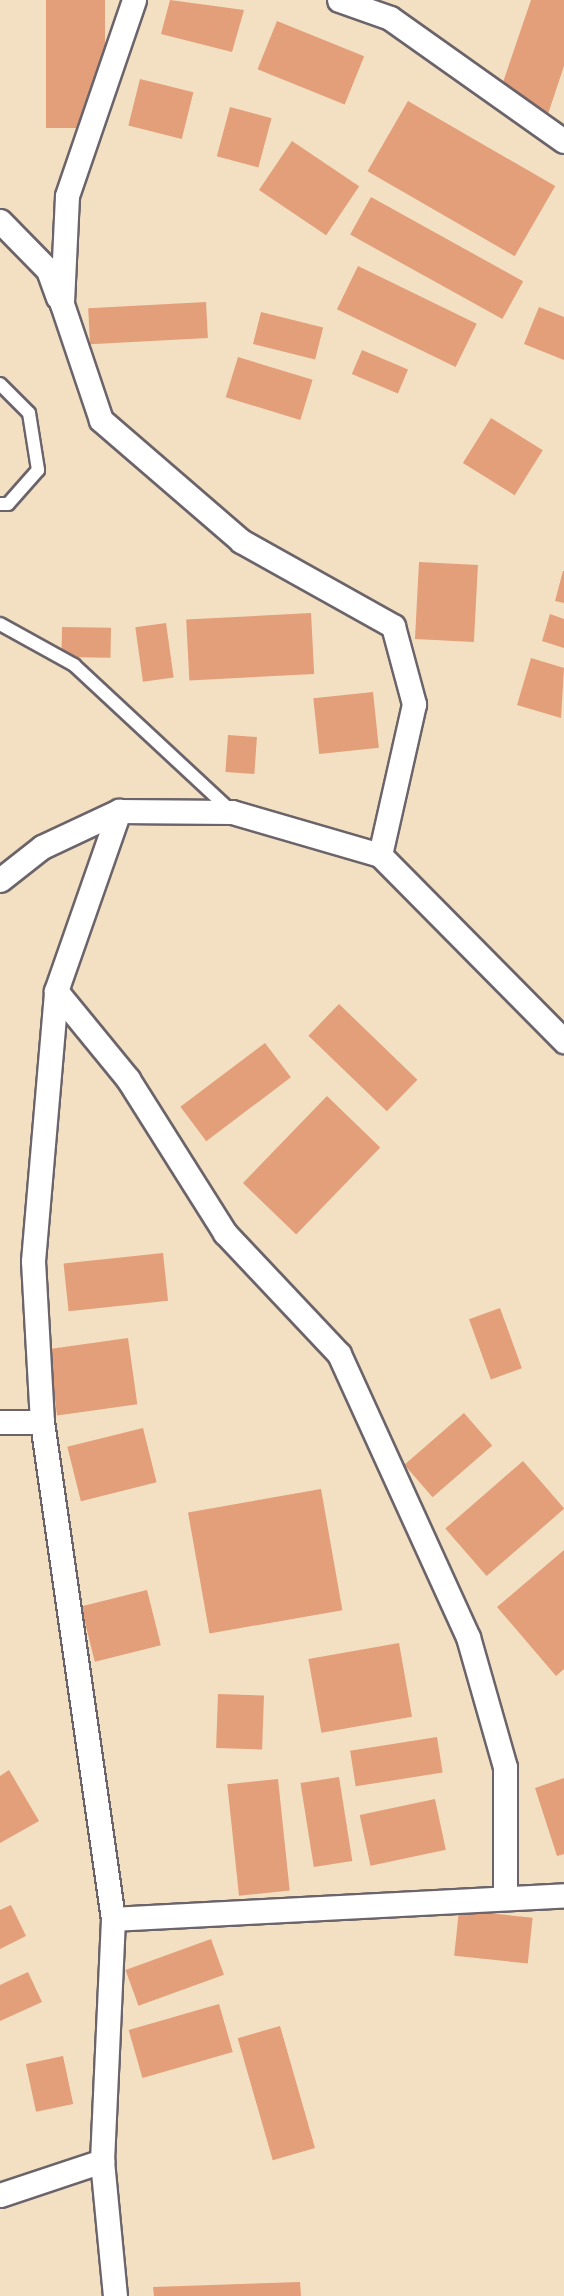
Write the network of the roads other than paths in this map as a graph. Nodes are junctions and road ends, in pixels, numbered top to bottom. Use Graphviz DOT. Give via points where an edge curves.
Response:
graph roads {
  1 [pos="134,0"];
  2 [pos="338,0"];
  3 [pos="564,141"];
  4 [pos="0,222"];
  5 [pos="0,384"];
  6 [pos="101,420"];
  7 [pos="0,504"];
  8 [pos="0,624"];
  9 [pos="119,811"];
  10 [pos="232,812"];
  11 [pos="380,855"];
  12 [pos="0,880"];
  13 [pos="56,991"];
  14 [pos="564,1041"];
  15 [pos="0,1422"];
  16 [pos="42,1422"];
  17 [pos="564,1895"];
  18 [pos="506,1898"];
  19 [pos="113,1919"];
  20 [pos="102,2161"];
  21 [pos="0,2195"];
  22 [pos="114,2296"];
  1 -- 6 [label="street" via="68,196 62,304"];
  2 -- 3 [label="street" via="390,18"];
  4 -- 6 [label="street" via="48,270"];
  5 -- 7 [label="lane" via="29,413 38,470 8,504"];
  6 -- 11 [label="street" via="241,541 393,626 414,704"];
  8 -- 10 [label="lane" via="74,665"];
  9 -- 10 [label="street"];
  9 -- 12 [label="street" via="42,847"];
  9 -- 13 [label="street"];
  10 -- 11 [label="street"];
  11 -- 14 [label="street"];
  13 -- 16 [label="street" via="33,1261"];
  13 -- 18 [label="street" via="128,1079 225,1233 339,1354 468,1637 505,1767"];
  15 -- 16 [label="street"];
  16 -- 19 [label="street"];
  17 -- 18 [label="street"];
  18 -- 19 [label="street"];
  19 -- 20 [label="street"];
  20 -- 21 [label="street"];
  20 -- 22 [label="street"];
}
